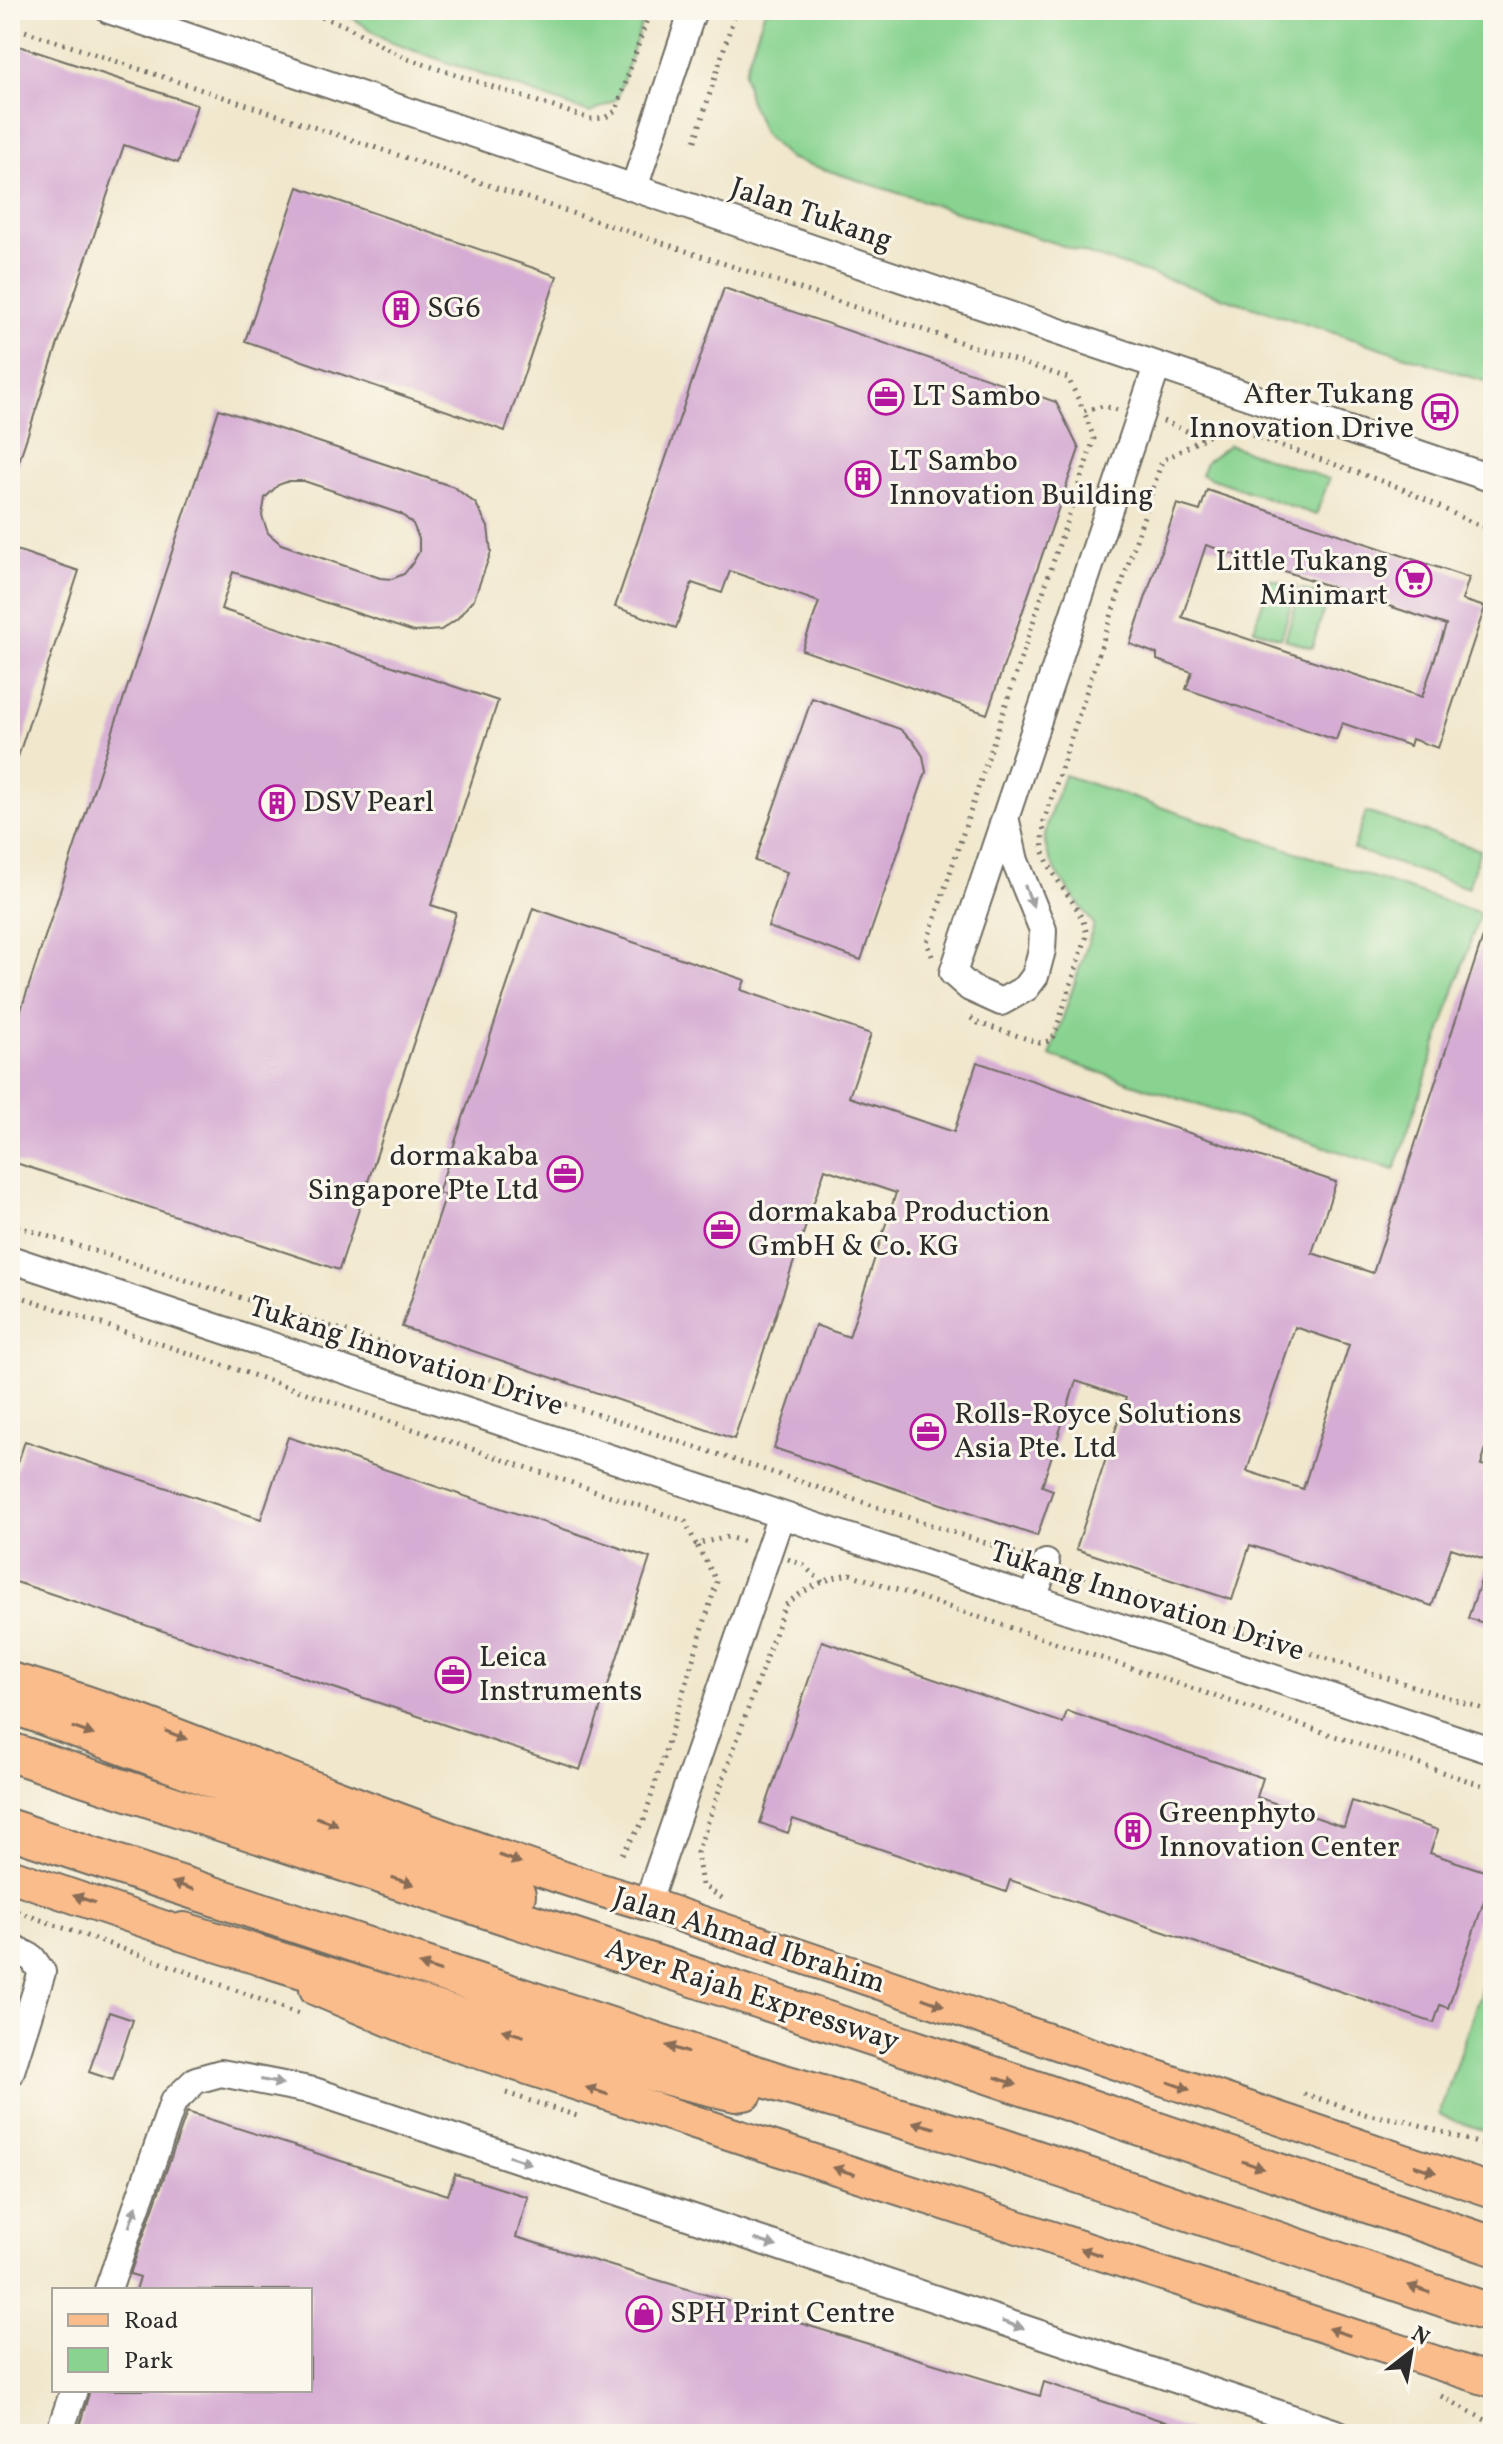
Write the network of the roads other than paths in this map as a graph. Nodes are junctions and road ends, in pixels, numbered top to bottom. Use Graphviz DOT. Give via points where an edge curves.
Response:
graph roads {
  1 [pos="109,10"];
  2 [pos="693,10"];
  3 [pos="634,188"];
  4 [pos="1157,366"];
  5 [pos="1493,479"];
  6 [pos="1006,821"];
  7 [pos="10,1259"];
  8 [pos="781,1515"];
  9 [pos="1046,1563"];
  10 [pos="1033,1598"];
  11 [pos="10,1679"];
  12 [pos="10,1703"];
  13 [pos="1493,1751"];
  14 [pos="10,1752"];
  15 [pos="10,1829"];
  16 [pos="10,1875"];
  17 [pos="647,1904"];
  18 [pos="10,1946"];
  19 [pos="179,1949"];
  20 [pos="746,1994"];
  21 [pos="10,2074"];
  22 [pos="777,2082"];
  23 [pos="1493,2191"];
  24 [pos="1493,2246"];
  25 [pos="109,2288"];
  26 [pos="1493,2314"];
  27 [pos="1493,2381"];
  28 [pos="73,2392"];
  29 [pos="59,2434"];
  30 [pos="1339,2434"];
  1 -- 3 [label="street, Jalan Tukang"];
  2 -- 3 [label="street"];
  3 -- 4 [label="street, Jalan Tukang"];
  4 -- 5 [label="street, Jalan Tukang"];
  4 -- 6 [label="street"];
  6 -- 6 [label="street, one-way" via="1015,861 1043,930 1035,976 1026,988 1001,1002 970,988 953,973"];
  7 -- 8 [label="street, Tukang Innovation Drive"];
  8 -- 10 [label="street, Tukang Innovation Drive"];
  8 -- 17 [label="street"];
  9 -- 10 [label="street"];
  10 -- 13 [label="street, Tukang Innovation Drive"];
  11 -- 17 [label="main road, Jalan Ahmad Ibrahim, one-way" via="77,1697 357,1804"];
  12 -- 20 [label="highway, one-way" via="459,1870"];
  14 -- 20 [label="highway, Ayer Rajah Expressway, one-way"];
  22 -- 15 [label="highway, one-way"];
  19 -- 16 [label="main road, one-way"];
  17 -- 23 [label="main road, Jalan Ahmad Ibrahim, one-way"];
  18 -- 21 [label="street" via="32,1958 42,1972"];
  22 -- 19 [label="highway, one-way" via="736,2092"];
  27 -- 19 [label="main road, one-way" via="423,2034"];
  20 -- 24 [label="highway, Ayer Rajah Expressway, one-way"];
  26 -- 22 [label="highway, one-way" via="999,2147"];
  25 -- 30 [label="street, one-way" via="173,2102 196,2080 221,2073 314,2091"];
  28 -- 29 [label="street"];
}
